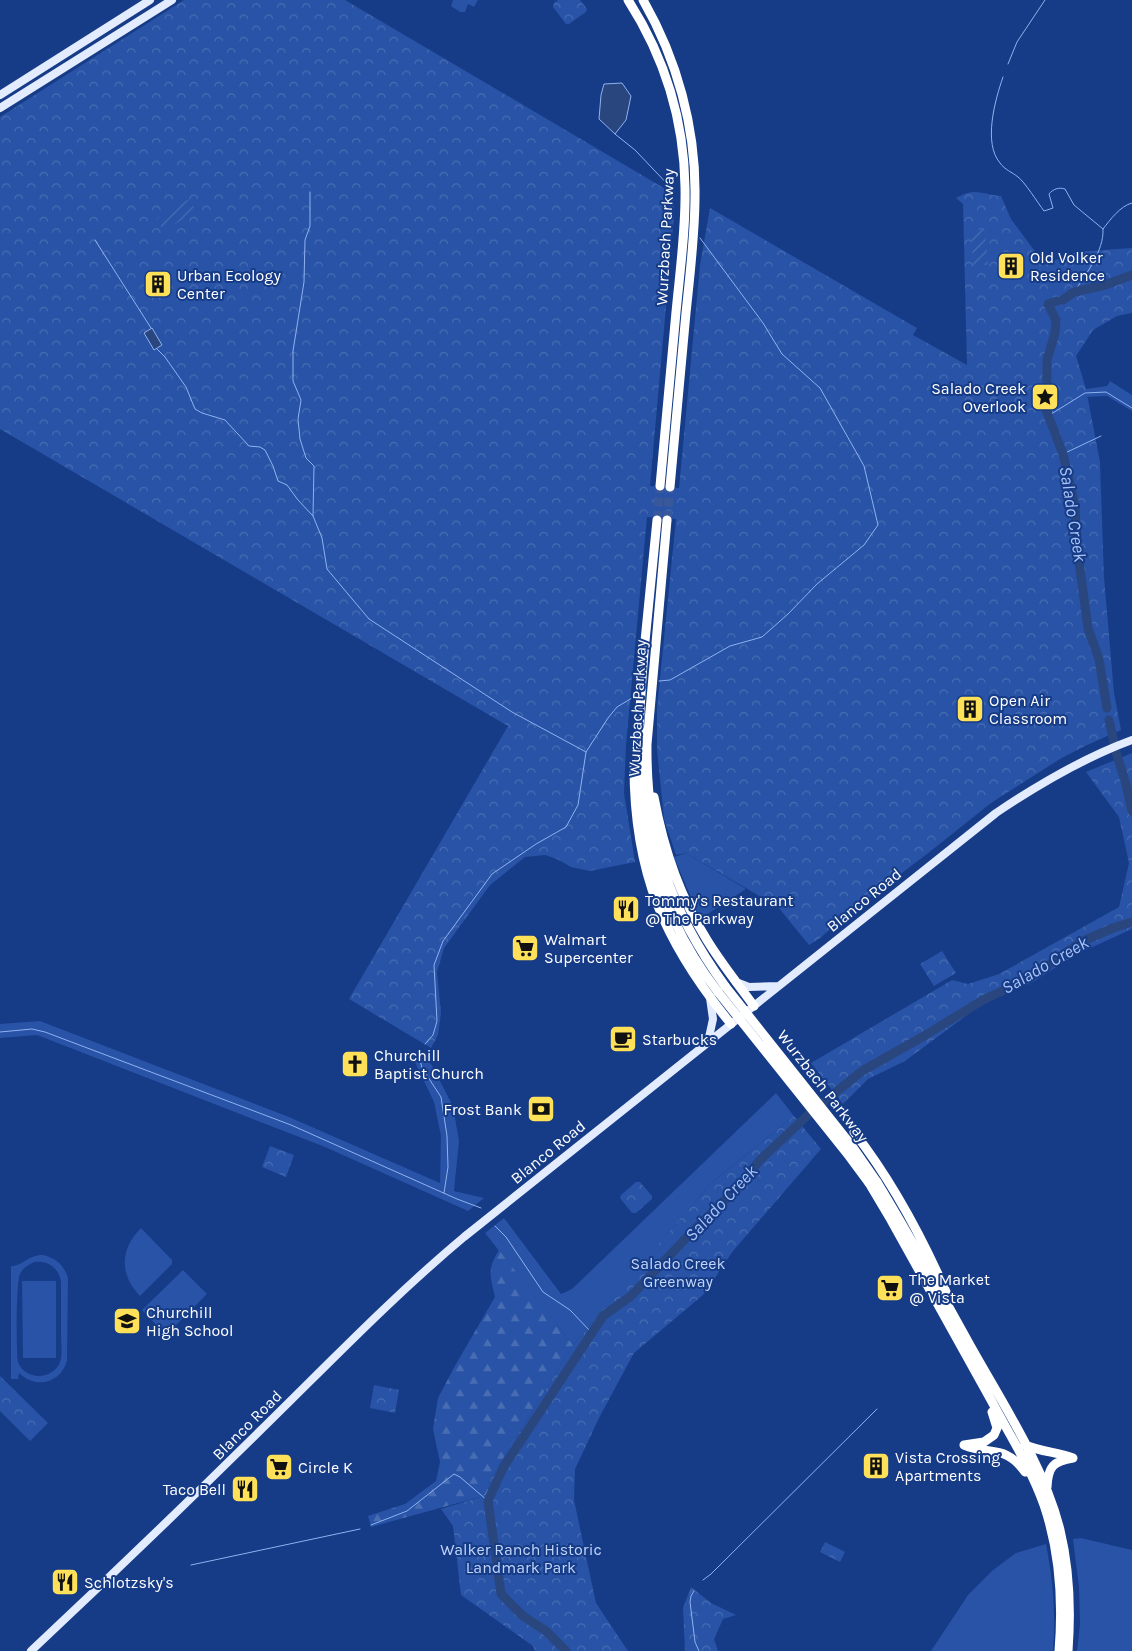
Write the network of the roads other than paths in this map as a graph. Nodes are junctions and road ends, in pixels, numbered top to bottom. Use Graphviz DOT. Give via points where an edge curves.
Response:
graph roads {
  1 [pos="150,0"];
  2 [pos="172,0"];
  3 [pos="628,0"];
  4 [pos="643,0"];
  5 [pos="0,94"];
  6 [pos="0,108"];
  7 [pos="660,486"];
  8 [pos="670,487"];
  9 [pos="657,520"];
  10 [pos="667,520"];
  11 [pos="638,729"];
  12 [pos="1132,740"];
  13 [pos="647,744"];
  14 [pos="736,982"];
  15 [pos="778,986"];
  16 [pos="721,989"];
  17 [pos="712,1001"];
  18 [pos="754,1006"];
  19 [pos="731,1024"];
  20 [pos="708,1042"];
  21 [pos="854,1132"];
  22 [pos="873,1183"];
  23 [pos="950,1324"];
  24 [pos="968,1342"];
  25 [pos="1025,1444"];
  26 [pos="1037,1488"];
  27 [pos="1047,1490"];
  28 [pos="1058,1540"];
  29 [pos="31,1651"];
  30 [pos="1059,1651"];
  31 [pos="1068,1651"];
  1 -- 5 [label="main road"];
  2 -- 6 [label="main road"];
  3 -- 7 [label="highway, Wurzbach Parkway" via="647,31 667,78 679,124 684,171 683,236"];
  4 -- 8 [label="highway, Wurzbach Parkway" via="661,36 681,90 690,128 695,179 693,243"];
  9 -- 11 [label="highway, Wurzbach Parkway"];
  10 -- 13 [label="highway, Wurzbach Parkway"];
  11 -- 16 [label="highway, Wurzbach Parkway" via="649,845 663,894 702,970"];
  11 -- 17 [label="highway" via="634,794 646,870 676,947"];
  12 -- 15 [label="main road, Blanco Road" via="1071,767 996,813"];
  13 -- 14 [label="highway" via="660,825 680,888 706,940"];
  13 -- 16 [label="highway, Wurzbach Parkway" via="646,775 652,818 670,891"];
  14 -- 15 [label="main road" via="749,987"];
  14 -- 17 [label="highway" via="737,993 732,1001 724,1005"];
  14 -- 18 [label="highway"];
  15 -- 18 [label="main road, Blanco Road"];
  16 -- 22 [label="highway, Wurzbach Parkway, bridge"];
  17 -- 19 [label="highway"];
  17 -- 20 [label="main road" via="713,1019"];
  18 -- 19 [label="main road, Blanco Road"];
  19 -- 20 [label="main road, Blanco Road"];
  20 -- 29 [label="main road, Blanco Road" via="438,1259"];
  21 -- 24 [label="highway" via="882,1170 908,1216"];
  22 -- 23 [label="highway, Wurzbach Parkway"];
  22 -- 24 [label="highway, Wurzbach Parkway"];
  23 -- 26 [label="highway, Wurzbach Parkway"];
  23 -- 26 [label="highway" via="959,1350 996,1423 996,1432 990,1439 964,1445 1012,1457"];
  24 -- 25 [label="highway, Wurzbach Parkway"];
  25 -- 27 [label="highway, Wurzbach Parkway"];
  25 -- 27 [label="highway" via="1073,1458 1062,1460 1050,1469"];
  26 -- 28 [label="highway, Wurzbach Parkway"];
  27 -- 28 [label="highway, Wurzbach Parkway"];
  28 -- 30 [label="highway, Wurzbach Parkway"];
  28 -- 31 [label="highway, Wurzbach Parkway" via="1069,1587"];
}
